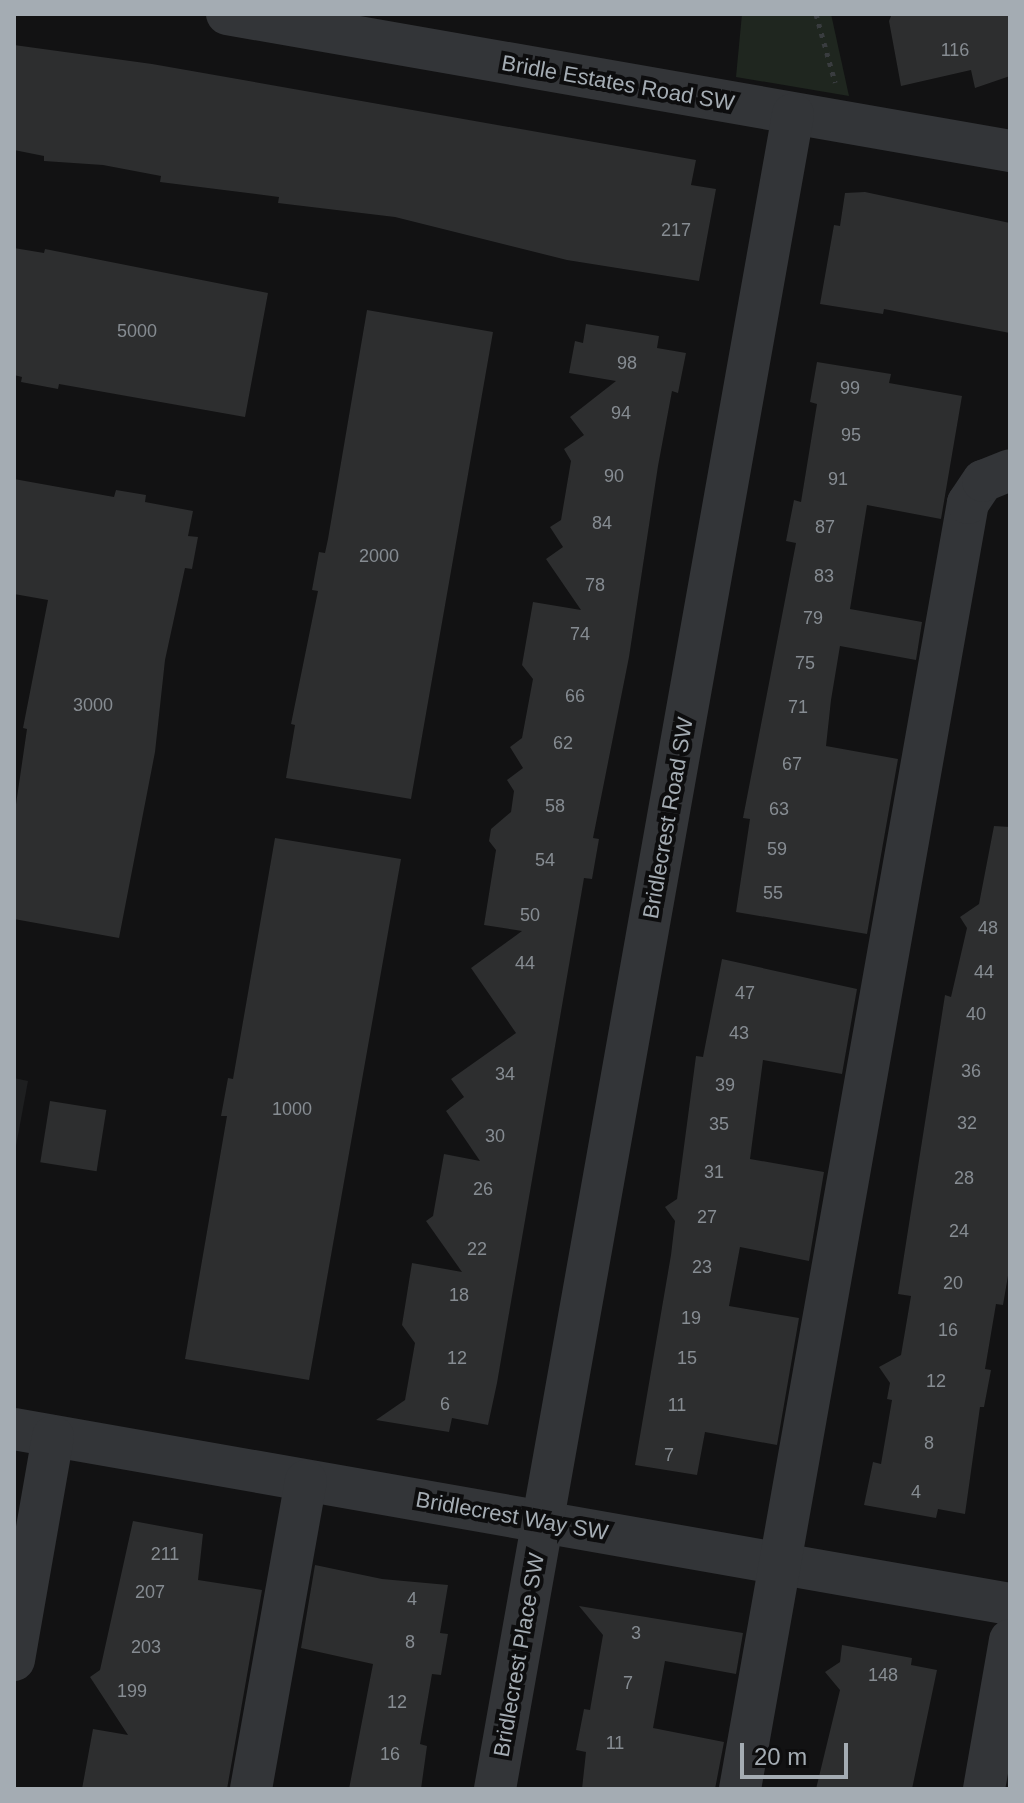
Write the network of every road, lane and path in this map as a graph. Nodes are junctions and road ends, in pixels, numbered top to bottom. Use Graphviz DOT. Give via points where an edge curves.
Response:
graph roads {
  1 [pos="227,14"];
  2 [pos="793,114"];
  3 [pos="1010,151"];
  4 [pos="1010,470"];
  5 [pos="34,1432"];
  6 [pos="306,1481"];
  7 [pos="543,1522"];
  8 [pos="780,1563"];
  9 [pos="1010,1604"];
  10 [pos="1010,1640"];
  11 [pos="14,1660"];
  12 [pos="251,1789"];
  13 [pos="495,1789"];
  14 [pos="740,1789"];
  15 [pos="984,1789"];
  1 -- 2 [label="street, Bridle Estates Road SW"];
  2 -- 3 [label="street, Bridle Estates Road SW"];
  2 -- 7 [label="street, Bridlecrest Road SW"];
  4 -- 8 [label="street" via="983,481 968,503"];
  5 -- 6 [label="street, Bridlecrest Way SW"];
  5 -- 11 [label="street"];
  6 -- 7 [label="street, Bridlecrest Way SW"];
  6 -- 12 [label="street"];
  7 -- 8 [label="street, Bridlecrest Way SW"];
  7 -- 13 [label="street, Bridlecrest Place SW"];
  8 -- 9 [label="street, Bridlecrest Way SW"];
  8 -- 14 [label="street"];
  10 -- 15 [label="street"];
}
